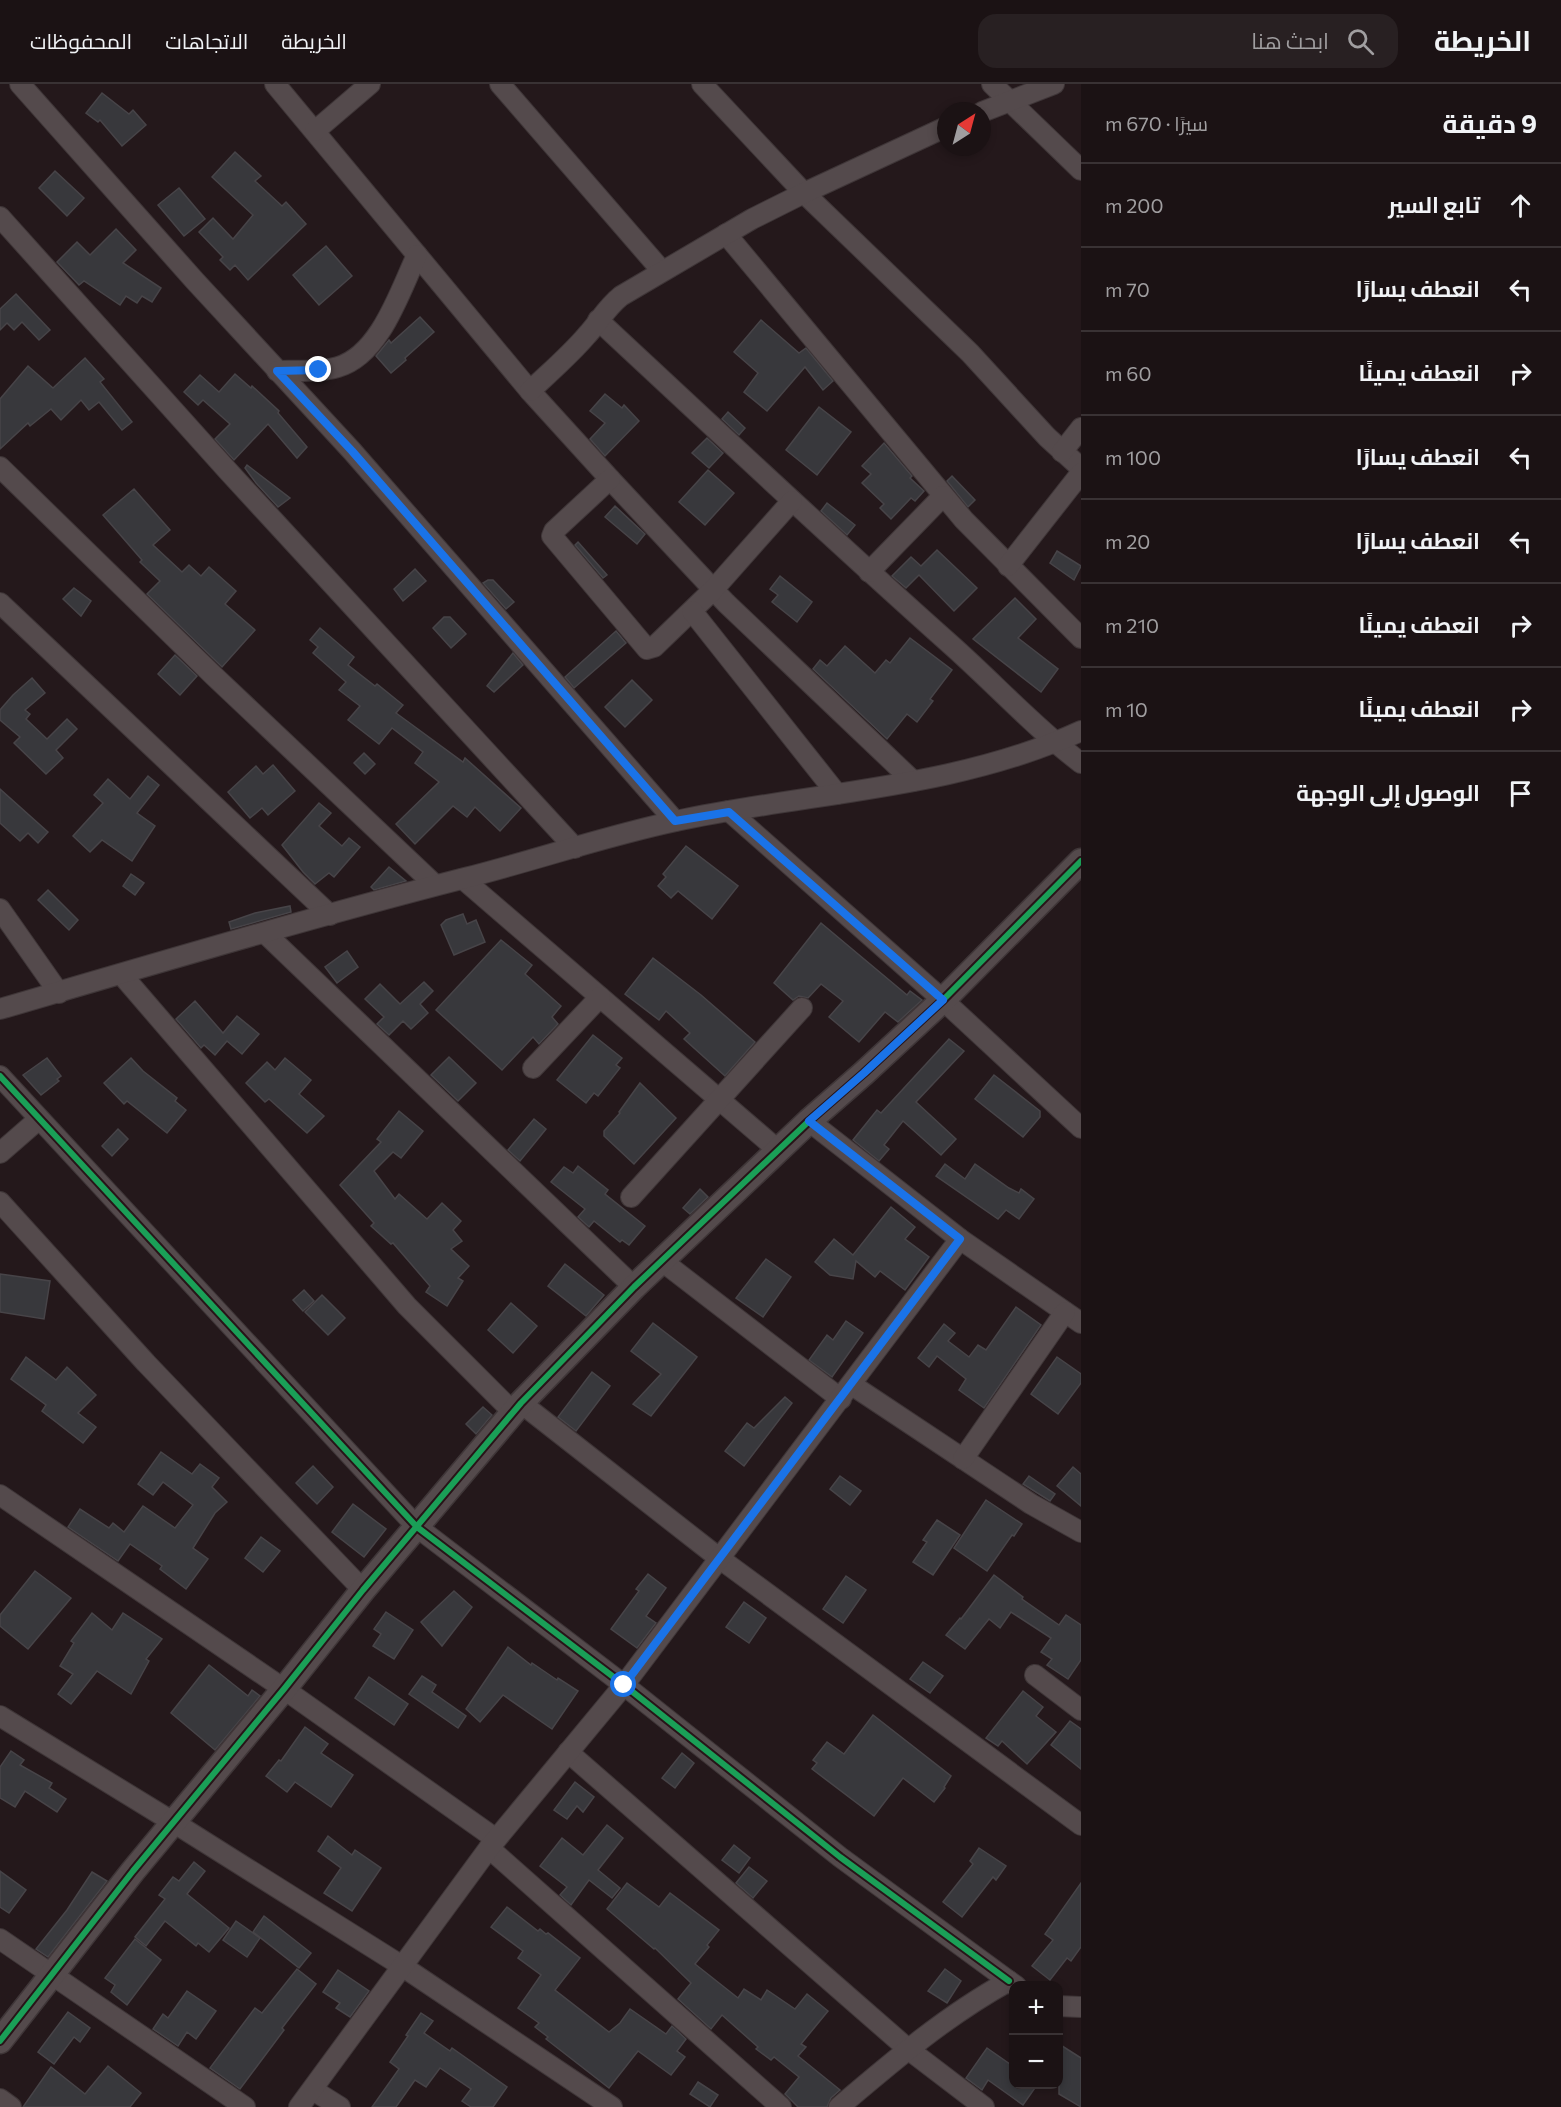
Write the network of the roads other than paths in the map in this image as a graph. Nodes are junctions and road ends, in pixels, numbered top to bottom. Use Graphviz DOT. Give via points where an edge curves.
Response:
graph roads {
  1 [pos="20,84"];
  2 [pos="275,84"];
  3 [pos="370,84"];
  4 [pos="500,84"];
  5 [pos="702,84"];
  6 [pos="992,84"];
  7 [pos="1054,84"];
  8 [pos="1008,100"];
  9 [pos="991,108"];
  10 [pos="315,131"];
  11 [pos="937,131"];
  12 [pos="1081,170"];
  13 [pos="804,193"];
  14 [pos="0,217"];
  15 [pos="726,234"];
  16 [pos="417,255"];
  17 [pos="662,271"];
  18 [pos="598,320"];
  19 [pos="277,371"];
  20 [pos="530,391"];
  21 [pos="1081,428"];
  22 [pos="1062,452"];
  23 [pos="0,467"];
  24 [pos="1081,468"];
  25 [pos="1081,473"];
  26 [pos="610,479"];
  27 [pos="943,496"];
  28 [pos="792,501"];
  29 [pos="1008,566"];
  30 [pos="869,572"];
  31 [pos="713,590"];
  32 [pos="0,603"];
  33 [pos="692,611"];
  34 [pos="1081,638"];
  35 [pos="1081,731"];
  36 [pos="1055,743"];
  37 [pos="1081,763"];
  38 [pos="913,781"];
  39 [pos="837,794"];
  40 [pos="729,812"];
  41 [pos="675,821"];
  42 [pos="575,848"];
  43 [pos="1081,861"];
  44 [pos="463,879"];
  45 [pos="435,885"];
  46 [pos="0,909"];
  47 [pos="330,915"];
  48 [pos="266,934"];
  49 [pos="122,975"];
  50 [pos="59,993"];
  51 [pos="600,997"];
  52 [pos="943,1000"];
  53 [pos="802,1008"];
  54 [pos="0,1010"];
  55 [pos="533,1068"];
  56 [pos="0,1076"];
  57 [pos="720,1100"];
  58 [pos="39,1119"];
  59 [pos="809,1121"];
  60 [pos="1081,1128"];
  61 [pos="779,1151"];
  62 [pos="0,1153"];
  63 [pos="631,1197"];
  64 [pos="0,1202"];
  65 [pos="960,1239"];
  66 [pos="662,1261"];
  67 [pos="634,1287"];
  68 [pos="1073,1318"];
  69 [pos="846,1392"];
  70 [pos="517,1408"];
  71 [pos="963,1459"];
  72 [pos="0,1495"];
  73 [pos="417,1527"];
  74 [pos="1081,1532"];
  75 [pos="719,1558"];
  76 [pos="363,1590"];
  77 [pos="1035,1675"];
  78 [pos="624,1685"];
  79 [pos="284,1689"];
  80 [pos="1081,1710"];
  81 [pos="0,1716"];
  82 [pos="568,1752"];
  83 [pos="173,1822"];
  84 [pos="1081,1825"];
  85 [pos="492,1844"];
  86 [pos="0,1939"];
  87 [pos="402,1966"];
  88 [pos="51,1974"];
  89 [pos="1009,1981"];
  90 [pos="1009,1986"];
  91 [pos="1063,2006"];
  92 [pos="1081,2007"];
  93 [pos="0,2041"];
  94 [pos="908,2049"];
  95 [pos="313,2090"];
  96 [pos="0,2099"];
  97 [pos="11,2107"];
  98 [pos="245,2107"];
  99 [pos="300,2107"];
  100 [pos="340,2107"];
  101 [pos="612,2107"];
  102 [pos="781,2107"];
  103 [pos="839,2107"];
  104 [pos="984,2107"];
  1 -- 19 [label="street"];
  2 -- 10 [label="street"];
  3 -- 10 [label="street"];
  4 -- 17 [label="street"];
  5 -- 13 [label="street"];
  6 -- 8 [label="street"];
  7 -- 8 [label="street"];
  8 -- 9 [label="street"];
  8 -- 12 [label="street"];
  10 -- 16 [label="street"];
  11 -- 13 [label="street"];
  13 -- 15 [label="street"];
  13 -- 22 [label="street" via="983,366"];
  14 -- 42 [label="street"];
  15 -- 17 [label="street"];
  15 -- 27 [label="street"];
  16 -- 19 [label="street" via="379,334 356,358 339,367"];
  16 -- 20 [label="street"];
  17 -- 18 [label="street" via="621,296"];
  18 -- 20 [label="street"];
  18 -- 28 [label="street"];
  19 -- 41 [label="street" via="352,451"];
  20 -- 26 [label="street"];
  21 -- 22 [label="street"];
  22 -- 24 [label="street"];
  23 -- 45 [label="street"];
  25 -- 29 [label="street"];
  26 -- 31 [label="street"];
  26 -- 33 [label="street" via="552,536 647,649"];
  27 -- 29 [label="street"];
  27 -- 30 [label="street"];
  28 -- 30 [label="street"];
  28 -- 31 [label="street"];
  29 -- 34 [label="street"];
  30 -- 36 [label="street"];
  31 -- 33 [label="street"];
  31 -- 38 [label="street"];
  32 -- 47 [label="street"];
  33 -- 39 [label="street"];
  35 -- 36 [label="street"];
  36 -- 37 [label="street"];
  36 -- 38 [label="street"];
  38 -- 39 [label="street"];
  39 -- 40 [label="street"];
  40 -- 41 [label="street"];
  40 -- 52 [label="street"];
  41 -- 42 [label="street"];
  42 -- 44 [label="street"];
  43 -- 52 [label="street"];
  44 -- 45 [label="street"];
  44 -- 51 [label="street"];
  45 -- 47 [label="street"];
  46 -- 50 [label="street"];
  47 -- 48 [label="street"];
  48 -- 49 [label="street"];
  48 -- 67 [label="street"];
  49 -- 50 [label="street"];
  49 -- 70 [label="street" via="407,1306"];
  50 -- 54 [label="street"];
  51 -- 55 [label="street"];
  51 -- 57 [label="street"];
  52 -- 59 [label="street"];
  52 -- 60 [label="street"];
  53 -- 57 [label="street"];
  56 -- 58 [label="street"];
  57 -- 61 [label="street"];
  57 -- 63 [label="street"];
  58 -- 62 [label="street"];
  58 -- 73 [label="street"];
  59 -- 61 [label="street"];
  59 -- 65 [label="street"];
  61 -- 66 [label="street"];
  64 -- 76 [label="street" via="146,1363"];
  65 -- 68 [label="street"];
  65 -- 69 [label="street"];
  66 -- 67 [label="street"];
  66 -- 69 [label="street"];
  67 -- 70 [label="street"];
  68 -- 71 [label="street"];
  69 -- 71 [label="street"];
  69 -- 75 [label="street"];
  70 -- 73 [label="street"];
  70 -- 75 [label="street"];
  71 -- 74 [label="street"];
  72 -- 79 [label="street"];
  73 -- 76 [label="street"];
  73 -- 78 [label="street"];
  75 -- 78 [label="street"];
  75 -- 84 [label="street"];
  76 -- 79 [label="street"];
  77 -- 80 [label="street"];
  78 -- 82 [label="street"];
  78 -- 89 [label="street" via="840,1857"];
  79 -- 83 [label="street"];
  79 -- 85 [label="street"];
  81 -- 83 [label="street"];
  82 -- 85 [label="street"];
  82 -- 94 [label="street"];
  83 -- 87 [label="street"];
  83 -- 88 [label="street"];
  85 -- 87 [label="street"];
  85 -- 102 [label="street"];
  86 -- 88 [label="street"];
  87 -- 95 [label="street"];
  87 -- 101 [label="street"];
  88 -- 93 [label="street"];
  88 -- 98 [label="street"];
  90 -- 94 [label="street" via="981,1997"];
  91 -- 92 [label="street"];
  94 -- 103 [label="street"];
  94 -- 104 [label="street"];
  95 -- 99 [label="street"];
  95 -- 100 [label="street"];
  96 -- 97 [label="street"];
}
